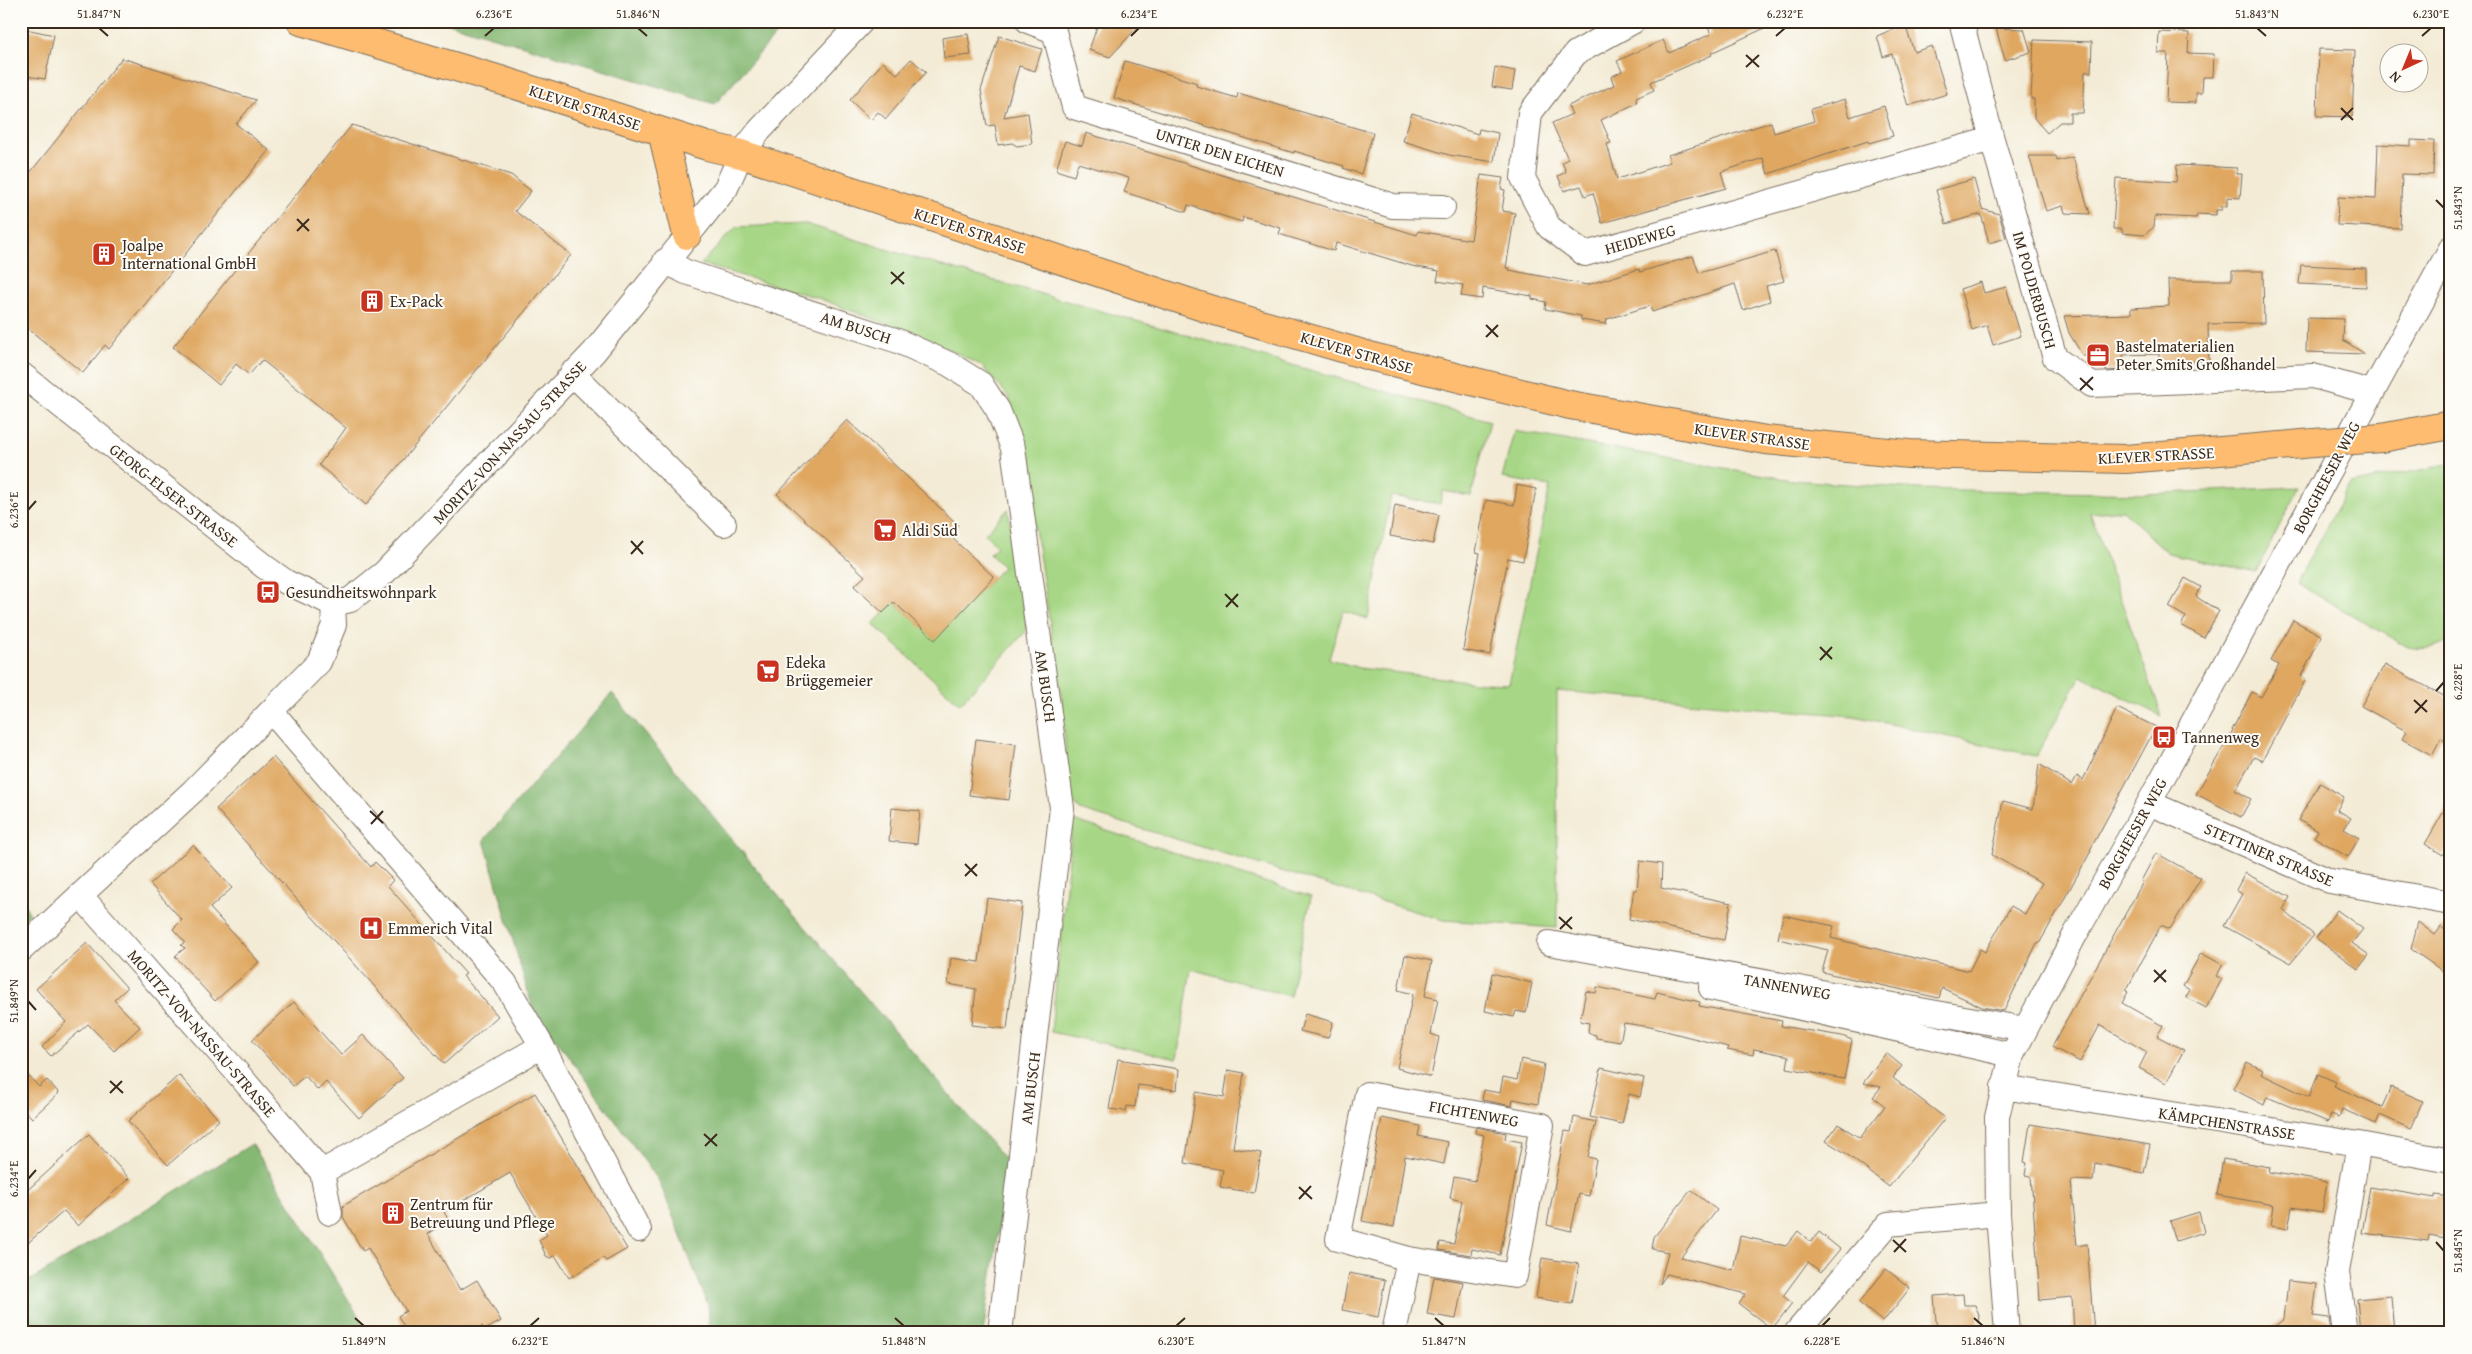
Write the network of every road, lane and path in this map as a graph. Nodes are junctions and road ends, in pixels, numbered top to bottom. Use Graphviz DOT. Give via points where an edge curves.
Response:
graph roads {
  1 [pos="301,21"];
  2 [pos="862,21"];
  3 [pos="1028,21"];
  4 [pos="1634,21"];
  5 [pos="1961,21"];
  6 [pos="1058,26"];
  7 [pos="662,132"];
  8 [pos="1992,139"];
  9 [pos="741,154"];
  10 [pos="1443,207"];
  11 [pos="687,235"];
  12 [pos="2451,248"];
  13 [pos="665,262"];
  14 [pos="572,373"];
  15 [pos="21,374"];
  16 [pos="2371,392"];
  17 [pos="2451,425"];
  18 [pos="724,524"];
  19 [pos="333,604"];
  20 [pos="272,712"];
  21 [pos="2149,803"];
  22 [pos="80,895"];
  23 [pos="2451,903"];
  24 [pos="1548,942"];
  25 [pos="21,950"];
  26 [pos="1648,974"];
  27 [pos="2025,1029"];
  28 [pos="542,1046"];
  29 [pos="2012,1055"];
  30 [pos="2003,1087"];
  31 [pos="2359,1144"];
  32 [pos="2451,1162"];
  33 [pos="322,1172"];
  34 [pos="330,1214"];
  35 [pos="1998,1214"];
  36 [pos="639,1230"];
  37 [pos="1409,1259"];
  38 [pos="1000,1333"];
  39 [pos="1394,1333"];
  40 [pos="1796,1333"];
  41 [pos="2007,1333"];
  42 [pos="2345,1333"];
  1 -- 7 [label="main road, KLEVER STRASSE"];
  2 -- 9 [label="street, MORITZ-VON-NASSAU-STRASSE"];
  3 -- 6 [label="street, UNTER DEN EICHEN"];
  4 -- 8 [label="street, HEIDEWEG" via="1576,53 1530,113 1522,178 1549,227 1585,254"];
  5 -- 8 [label="street, IM POLDERBUSCH"];
  6 -- 10 [label="street, UNTER DEN EICHEN" via="1074,107 1393,206"];
  7 -- 9 [label="main road, KLEVER STRASSE"];
  7 -- 11 [label="main road"];
  8 -- 16 [label="street, IM POLDERBUSCH" via="2055,358 2092,385 2313,376"];
  9 -- 11 [label="street, MORITZ-VON-NASSAU-STRASSE" via="726,188"];
  9 -- 17 [label="main road, KLEVER STRASSE, bridge" via="1212,310 1373,357 1570,405 1766,440 1909,454 2126,459 2381,438"];
  11 -- 13 [label="street, MORITZ-VON-NASSAU-STRASSE"];
  12 -- 16 [label="street, BORGHEESER WEG"];
  13 -- 14 [label="street, MORITZ-VON-NASSAU-STRASSE" via="594,352"];
  13 -- 38 [label="street, AM BUSCH" via="686,272 898,341 949,364 981,384 998,410 1013,448 1062,808"];
  14 -- 18 [label="street"];
  14 -- 19 [label="street, MORITZ-VON-NASSAU-STRASSE" via="384,573 350,600"];
  15 -- 19 [label="street, GEORG-ELSER-STRASSE" via="265,567 286,582"];
  16 -- 21 [label="street, BORGHEESER WEG"];
  19 -- 20 [label="street" via="334,625 319,662"];
  20 -- 22 [label="street" via="184,800"];
  20 -- 28 [label="street" via="505,983"];
  21 -- 23 [label="street, STETTINER STRASSE" via="2330,882"];
  21 -- 27 [label="street, BORGHEESER WEG"];
  22 -- 25 [label="street"];
  22 -- 33 [label="street, MORITZ-VON-NASSAU-STRASSE"];
  24 -- 27 [label="street, TANNENWEG"];
  26 -- 29 [label="street, TANNENWEG"];
  27 -- 29 [label="street, BORGHEESER WEG"];
  28 -- 33 [label="street"];
  28 -- 36 [label="street"];
  29 -- 30 [label="street, BORGHEESER WEG"];
  30 -- 31 [label="street, KÄMPCHENSTRASSE"];
  30 -- 35 [label="street, BORGHEESER WEG" via="1997,1117"];
  31 -- 32 [label="street, KÄMPCHENSTRASSE"];
  31 -- 42 [label="street" via="2336,1272"];
  33 -- 34 [label="street, MORITZ-VON-NASSAU-STRASSE"];
  35 -- 40 [label="street" via="1888,1224"];
  35 -- 41 [label="street, BORGHEESER WEG"];
  37 -- 37 [label="street, FICHTENWEG" via="1515,1276 1542,1125 1367,1094 1338,1239"];
  37 -- 39 [label="street"];
}
